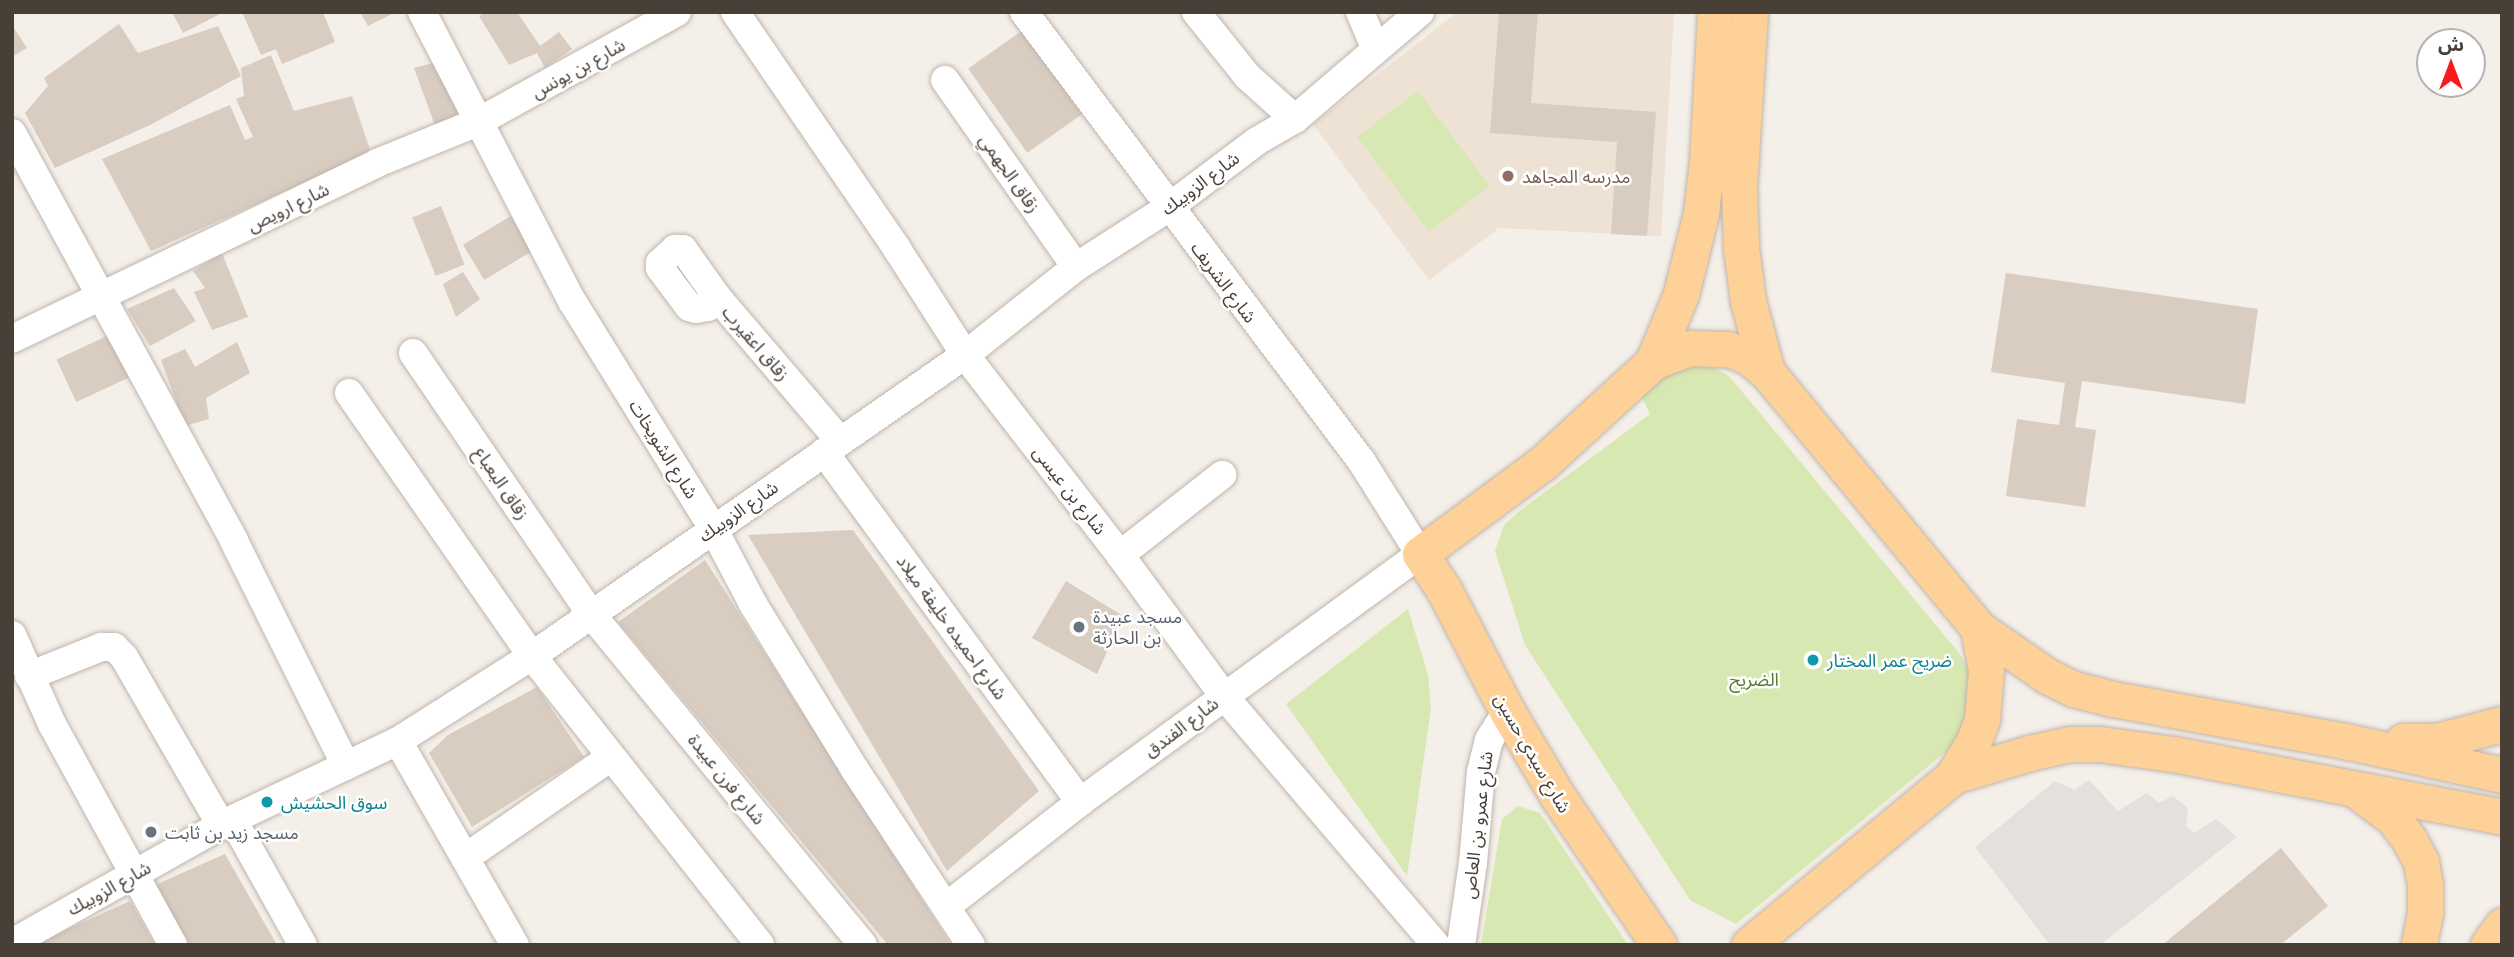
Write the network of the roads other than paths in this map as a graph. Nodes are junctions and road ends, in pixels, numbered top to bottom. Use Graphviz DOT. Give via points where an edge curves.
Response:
graph roads {
  1 [pos="422,12"];
  2 [pos="677,12"];
  3 [pos="734,12"];
  4 [pos="1024,12"];
  5 [pos="1196,12"];
  6 [pos="1360,12"];
  7 [pos="1420,12"];
  8 [pos="1715,12"];
  9 [pos="1750,12"];
  10 [pos="1376,48"];
  11 [pos="945,80"];
  12 [pos="1295,119"];
  13 [pos="478,122"];
  14 [pos="12,133"];
  15 [pos="1168,208"];
  16 [pos="675,249"];
  17 [pos="1076,267"];
  18 [pos="100,298"];
  19 [pos="12,339"];
  20 [pos="413,353"];
  21 [pos="965,355"];
  22 [pos="1653,362"];
  23 [pos="1766,372"];
  24 [pos="349,393"];
  25 [pos="832,446"];
  26 [pos="1222,475"];
  27 [pos="713,528"];
  28 [pos="1420,554"];
  29 [pos="1120,555"];
  30 [pos="592,614"];
  31 [pos="1978,628"];
  32 [pos="12,635"];
  33 [pos="532,656"];
  34 [pos="29,676"];
  35 [pos="1224,696"];
  36 [pos="1507,710"];
  37 [pos="2502,724"];
  38 [pos="398,741"];
  39 [pos="2345,741"];
  40 [pos="611,757"];
  41 [pos="346,766"];
  42 [pos="2502,775"];
  43 [pos="1953,776"];
  44 [pos="2355,789"];
  45 [pos="1080,802"];
  46 [pos="2502,817"];
  47 [pos="227,823"];
  48 [pos="465,858"];
  49 [pos="134,874"];
  50 [pos="947,906"];
  51 [pos="2502,926"];
  52 [pos="13,943"];
  53 [pos="173,945"];
  54 [pos="303,945"];
  55 [pos="515,945"];
  56 [pos="760,945"];
  57 [pos="863,945"];
  58 [pos="971,945"];
  59 [pos="1436,945"];
  60 [pos="1461,945"];
  61 [pos="1659,945"];
  62 [pos="1749,945"];
  63 [pos="2419,945"];
  64 [pos="2488,945"];
  1 -- 13 [label="street, شارع الشويخات"];
  2 -- 13 [label="street, شارع بن يونس"];
  3 -- 21 [label="street, شارع بن عيسى"];
  4 -- 15 [label="street, شارع الشريف"];
  5 -- 12 [label="street" via="1247,76"];
  6 -- 10 [label="street"];
  7 -- 10 [label="street, شارع الزوبيك"];
  8 -- 22 [label="main road" via="1701,213 1681,293"];
  9 -- 23 [label="main road" via="1741,248 1748,301"];
  10 -- 12 [label="street, شارع الزوبيك"];
  11 -- 17 [label="street, زقاق الجهمي"];
  12 -- 15 [label="street, شارع الزوبيك" via="1257,141"];
  13 -- 18 [label="street, شارع ارويص" via="377,163"];
  13 -- 27 [label="street, شارع الشويخات" via="572,301"];
  14 -- 18 [label="street"];
  15 -- 17 [label="street, شارع الزوبيك"];
  15 -- 28 [label="street, شارع الشريف" via="1362,462"];
  16 -- 25 [label="street, زقاق اعقيرب" via="687,253"];
  17 -- 21 [label="street, شارع الزوبيك"];
  18 -- 19 [label="street, شارع ارويص"];
  18 -- 41 [label="street" via="233,541"];
  20 -- 30 [label="street, زقاق البعباع"];
  21 -- 25 [label="street, شارع الزوبيك"];
  21 -- 29 [label="street, شارع بن عيسى"];
  22 -- 23 [label="main road" via="1690,348 1708,347 1746,356"];
  22 -- 28 [label="main road" via="1544,462"];
  23 -- 31 [label="main road"];
  24 -- 33 [label="street"];
  25 -- 27 [label="street, شارع الزوبيك"];
  25 -- 45 [label="street, شارع احميده خليفة ميلاد"];
  26 -- 29 [label="street"];
  27 -- 30 [label="street, شارع الزوبيك"];
  27 -- 50 [label="street, شارع الشويخات" via="789,663"];
  28 -- 35 [label="street, شارع الفندق"];
  28 -- 36 [label="main road, شارع سيدي حسين"];
  29 -- 35 [label="street, شارع بن عيسى"];
  30 -- 33 [label="street, شارع الزوبيك"];
  30 -- 57 [label="street, شارع فرن عبيدة"];
  31 -- 39 [label="main road" via="2047,676 2074,689"];
  31 -- 43 [label="main road" via="1986,670 1982,719"];
  32 -- 34 [label="street"];
  33 -- 38 [label="street, شارع الزوبيك"];
  33 -- 40 [label="street"];
  34 -- 47 [label="street" via="101,647 114,648 124,657"];
  34 -- 49 [label="street"];
  35 -- 45 [label="street, شارع الفندق"];
  35 -- 59 [label="street, شارع بن عيسى"];
  36 -- 60 [label="street, شارع عمرو بن العاص" via="1489,740 1481,772"];
  36 -- 61 [label="main road, شارع سيدي حسين" via="1558,797"];
  37 -- 39 [label="main road" via="2437,741"];
  38 -- 41 [label="street, شارع الزوبيك"];
  38 -- 48 [label="street"];
  39 -- 42 [label="main road"];
  40 -- 48 [label="street"];
  40 -- 56 [label="street"];
  41 -- 47 [label="street, شارع الزوبيك"];
  43 -- 44 [label="main road" via="2070,744 2099,744"];
  43 -- 62 [label="main road"];
  44 -- 46 [label="main road"];
  44 -- 63 [label="main road" via="2393,818 2421,862 2425,913"];
  45 -- 50 [label="street, شارع الفندق"];
  47 -- 49 [label="street, شارع الزوبيك"];
  47 -- 54 [label="street"];
  48 -- 55 [label="street"];
  49 -- 52 [label="street, شارع الزوبيك"];
  49 -- 53 [label="street"];
  50 -- 58 [label="street, شارع الشويخات"];
  51 -- 64 [label="main road"];
}
